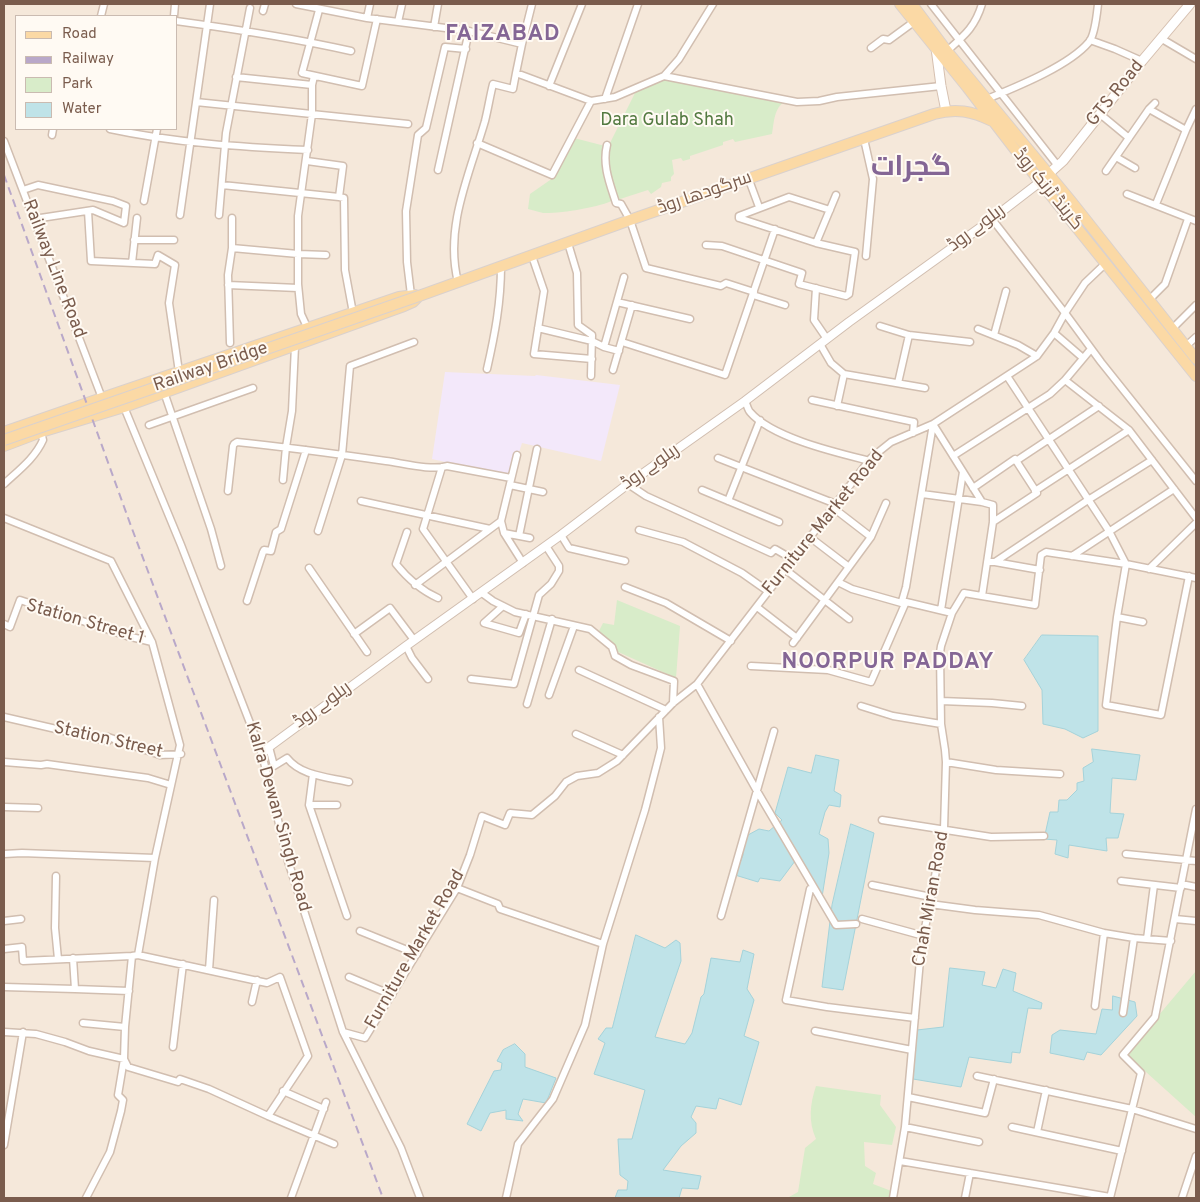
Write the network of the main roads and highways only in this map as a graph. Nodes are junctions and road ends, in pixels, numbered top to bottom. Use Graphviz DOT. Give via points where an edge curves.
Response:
graph roads {
  1 [pos="900,4"];
  2 [pos="912,4"];
  3 [pos="1190,4"];
  4 [pos="941,49"];
  5 [pos="946,111"];
  6 [pos="992,120"];
  7 [pos="1049,174"];
  8 [pos="1040,182"];
  9 [pos="415,295"];
  10 [pos="1196,359"];
  11 [pos="1196,376"];
  12 [pos="4,432"];
  13 [pos="4,440"];
  14 [pos="4,446"];
  1 -- 4 [label="main road, گرینڈ ٹرنک روڈ"];
  2 -- 4 [label="main road, گرینڈ ٹرنک روڈ"];
  3 -- 7 [label="main road, GTS Road"];
  4 -- 5 [label="main road" via="941,86"];
  4 -- 6 [label="main road, گرینڈ ٹرنک روڈ"];
  4 -- 7 [label="main road, گرینڈ ٹرنک روڈ"];
  5 -- 6 [label="main road, سرگودھا روڈ" via="963,110"];
  5 -- 9 [label="main road, سرگودھا روڈ"];
  6 -- 8 [label="main road, گرینڈ ٹرنک روڈ"];
  7 -- 8 [label="main road, GTS Road"];
  7 -- 10 [label="main road, گرینڈ ٹرنک روڈ"];
  8 -- 11 [label="main road, گرینڈ ٹرنک روڈ"];
  9 -- 12 [label="main road" via="353,313"];
  9 -- 13 [label="main road, Railway Bridge, bridge"];
  9 -- 14 [label="main road" via="412,302 404,306 124,407"];
}
